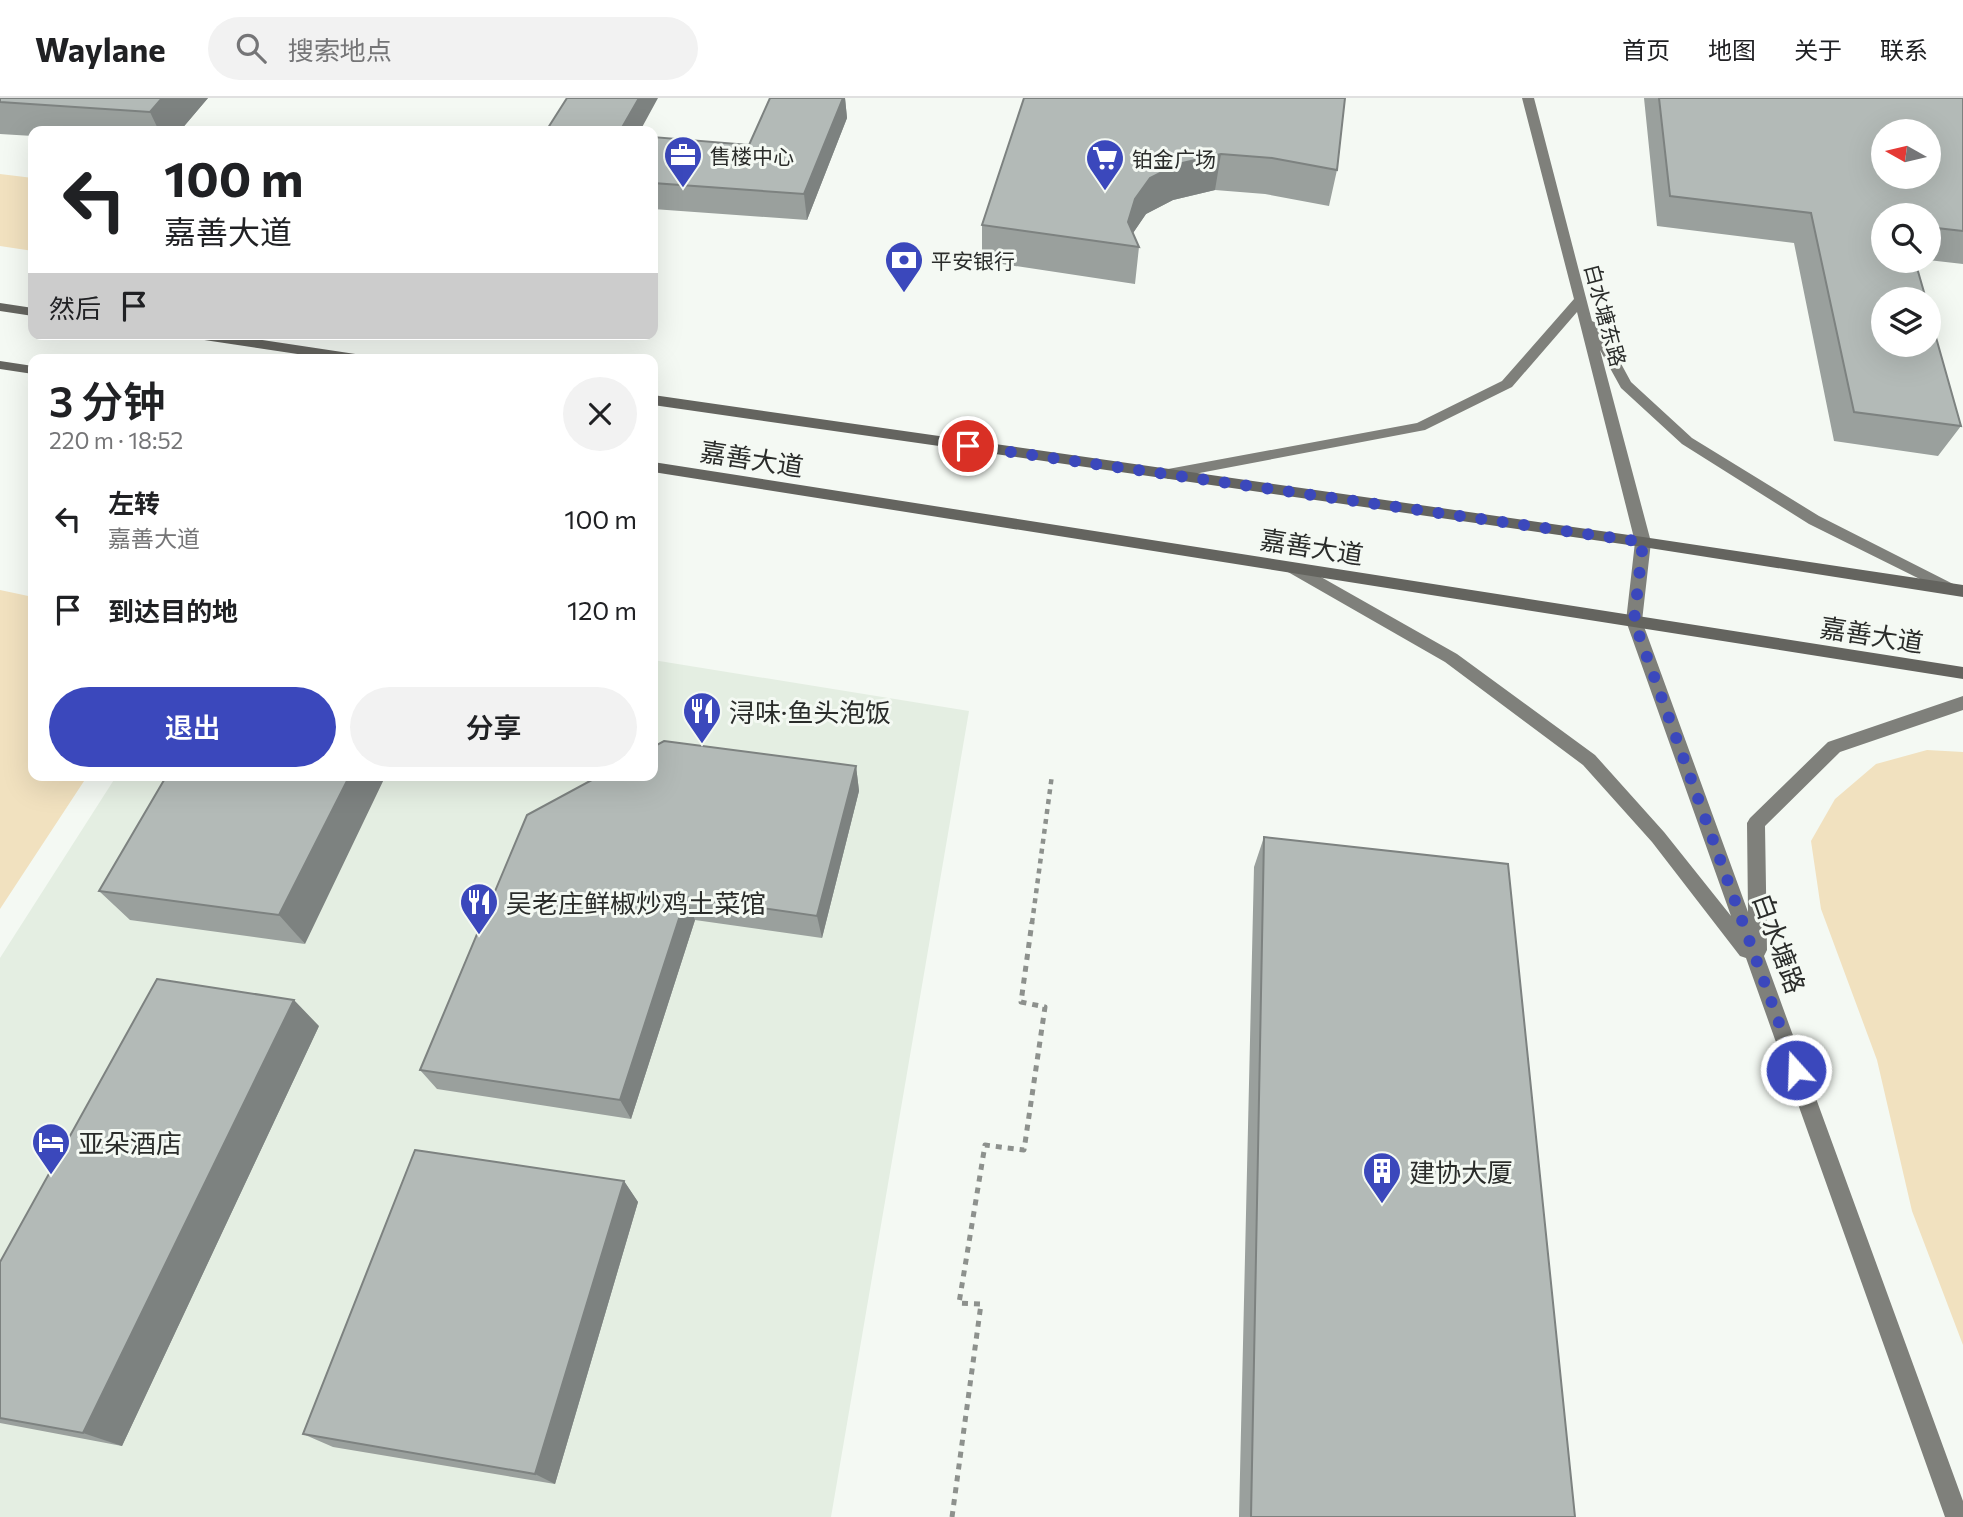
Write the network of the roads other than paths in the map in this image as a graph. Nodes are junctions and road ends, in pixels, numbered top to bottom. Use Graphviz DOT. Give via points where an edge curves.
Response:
graph roads {
  1 [pos="1528,98"];
  2 [pos="1580,300"];
  3 [pos="0,307"];
  4 [pos="28,311"];
  5 [pos="232,340"];
  6 [pos="328,354"];
  7 [pos="0,365"];
  8 [pos="28,369"];
  9 [pos="658,402"];
  10 [pos="658,468"];
  11 [pos="1168,474"];
  12 [pos="1643,542"];
  13 [pos="1293,568"];
  14 [pos="1960,591"];
  15 [pos="1634,621"];
  16 [pos="1963,673"];
  17 [pos="1963,703"];
  18 [pos="1758,964"];
  19 [pos="1956,1517"];
  1 -- 2 [label="street, 白水塘东路"];
  2 -- 11 [label="street" via="1507,384 1420,427"];
  2 -- 12 [label="street, 白水塘东路"];
  2 -- 14 [label="street" via="1626,385 1687,441 1814,520"];
  3 -- 4 [label="main road"];
  5 -- 6 [label="main road"];
  7 -- 8 [label="main road"];
  9 -- 11 [label="main road, 嘉善大道"];
  10 -- 13 [label="main road, 嘉善大道"];
  11 -- 12 [label="main road, 嘉善大道"];
  12 -- 14 [label="main road, 嘉善大道"];
  12 -- 15 [label="street, 白水塘路"];
  13 -- 15 [label="main road, 嘉善大道"];
  13 -- 18 [label="street" via="1451,659 1589,760 1658,837"];
  15 -- 16 [label="main road, 嘉善大道"];
  15 -- 18 [label="street, 白水塘路"];
  17 -- 18 [label="street" via="1833,747 1756,822"];
  18 -- 19 [label="street, 白水塘路"];
}
